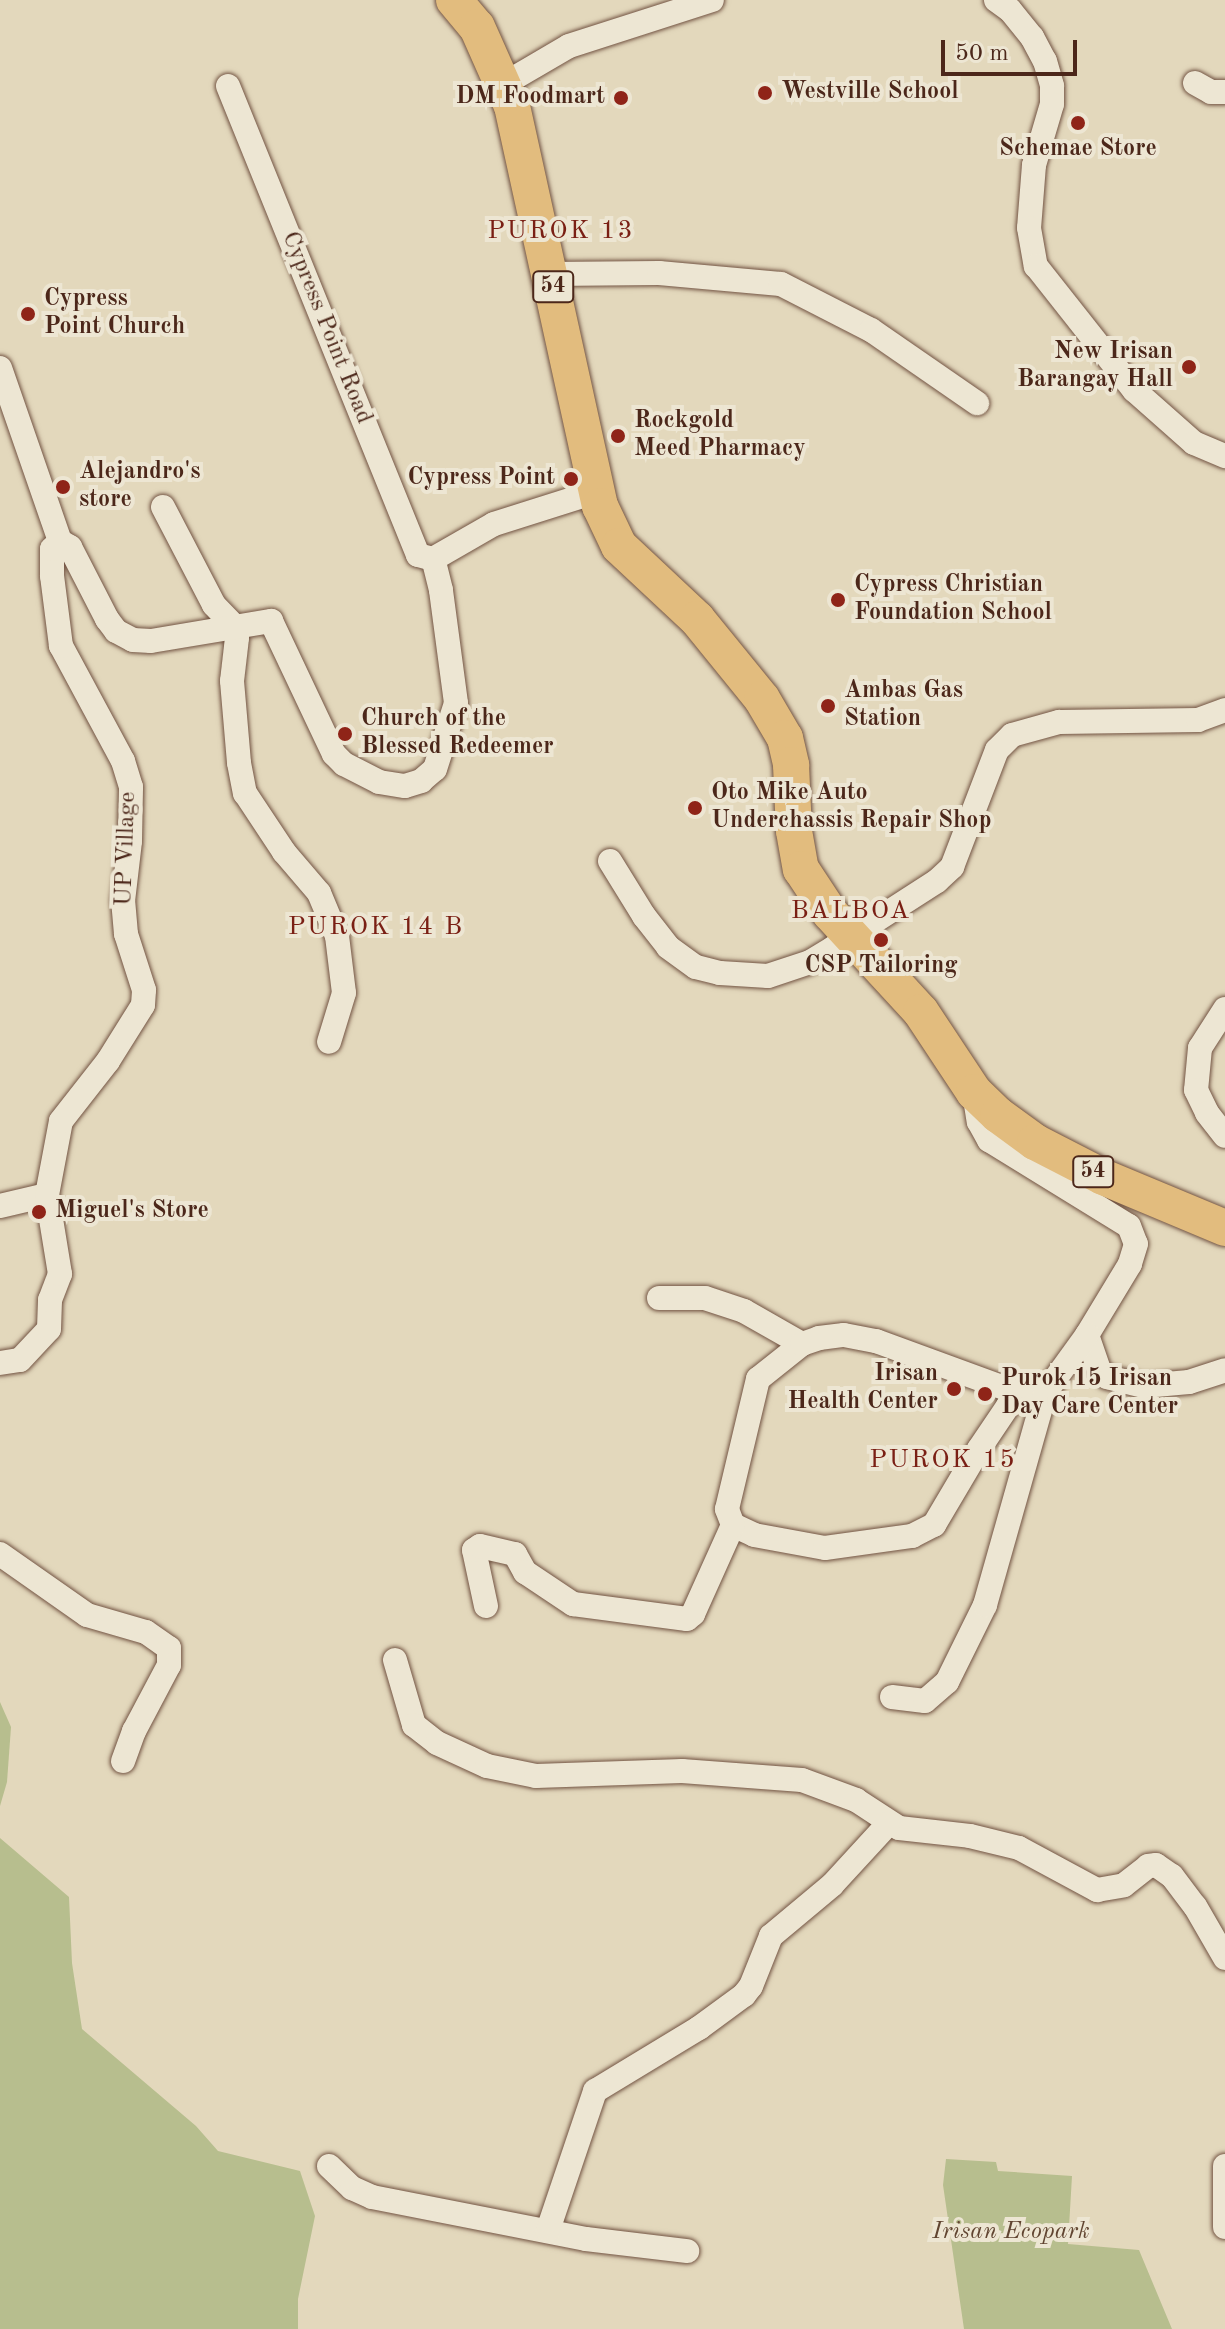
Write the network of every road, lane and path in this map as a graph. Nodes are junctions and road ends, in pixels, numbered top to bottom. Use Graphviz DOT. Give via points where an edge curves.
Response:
graph roads {
  1 [pos="454,0"];
  2 [pos="712,0"];
  3 [pos="996,0"];
  4 [pos="1195,83"];
  5 [pos="504,84"];
  6 [pos="228,86"];
  7 [pos="1225,92"];
  8 [pos="550,274"];
  9 [pos="0,368"];
  10 [pos="977,403"];
  11 [pos="1225,456"];
  12 [pos="595,492"];
  13 [pos="163,507"];
  14 [pos="60,541"];
  15 [pos="433,559"];
  16 [pos="234,626"];
  17 [pos="1225,710"];
  18 [pos="610,861"];
  19 [pos="850,935"];
  20 [pos="1225,1009"];
  21 [pos="329,1042"];
  22 [pos="974,1092"];
  23 [pos="1225,1136"];
  24 [pos="47,1195"];
  25 [pos="0,1206"];
  26 [pos="1225,1228"];
  27 [pos="659,1298"];
  28 [pos="1087,1335"];
  29 [pos="802,1344"];
  30 [pos="0,1363"];
  31 [pos="1225,1370"];
  32 [pos="1033,1393"];
  33 [pos="733,1525"];
  34 [pos="0,1554"];
  35 [pos="486,1606"];
  36 [pos="395,1660"];
  37 [pos="892,1697"];
  38 [pos="123,1761"];
  39 [pos="889,1823"];
  40 [pos="1225,1958"];
  41 [pos="329,2166"];
  42 [pos="1225,2166"];
  43 [pos="1225,2227"];
  44 [pos="548,2230"];
  45 [pos="687,2251"];
  1 -- 5 [label="highway, 54" via="477,27"];
  2 -- 5 [label="street" via="569,46"];
  3 -- 11 [label="street" via="1032,37 1052,86 1034,165 1029,228 1036,266 1134,390 1194,443"];
  4 -- 7 [label="street" via="1211,92"];
  5 -- 8 [label="highway, 54"];
  6 -- 15 [label="street, Cypress Point Road" via="418,555"];
  8 -- 10 [label="street" via="659,273 781,284 871,330"];
  8 -- 12 [label="highway, 54"];
  9 -- 14 [label="street"];
  12 -- 15 [label="street" via="494,524"];
  12 -- 19 [label="highway, 54" via="619,546 697,619 762,699 785,738 801,869"];
  13 -- 16 [label="street" via="214,605"];
  14 -- 16 [label="street" via="70,547 107,619 123,636 151,641"];
  14 -- 24 [label="street, UP Village" via="52,549 52,576 61,646 123,761 131,787 123,901 130,949 144,990 135,1020 61,1121"];
  15 -- 16 [label="street" via="456,703 435,769 421,781 395,786 344,764 317,724 276,627 268,620"];
  16 -- 21 [label="street" via="238,653 232,681 245,793 319,893 337,936 344,993"];
  17 -- 19 [label="street" via="1198,720 1059,722 1012,735 997,750 952,867"];
  18 -- 19 [label="street" via="660,937 696,967 768,976 810,962"];
  19 -- 22 [label="highway, 54" via="921,1012"];
  20 -- 23 [label="street" via="1200,1048 1196,1090"];
  22 -- 26 [label="highway, 54" via="1035,1142"];
  22 -- 28 [label="street" via="979,1122 989,1140 1129,1226 1136,1244 1130,1264"];
  24 -- 25 [label="street"];
  24 -- 30 [label="street" via="60,1274 50,1300 49,1329 20,1360"];
  27 -- 29 [label="street" via="705,1298 744,1311"];
  28 -- 31 [label="street" via="1099,1370 1119,1380 1144,1386 1189,1382"];
  28 -- 32 [label="street"];
  29 -- 32 [label="street" via="844,1335 876,1341"];
  29 -- 33 [label="street" via="758,1379 727,1509"];
  32 -- 33 [label="street" via="1008,1406 946,1510 923,1531 825,1548 754,1535"];
  32 -- 37 [label="street" via="985,1605 947,1682 925,1701"];
  33 -- 35 [label="street" via="687,1619 573,1604 525,1572 515,1554 480,1546 474,1550"];
  34 -- 38 [label="street" via="72,1606 146,1632 169,1648 169,1665"];
  36 -- 39 [label="street" via="414,1725 437,1743 487,1766 536,1776 682,1771 776,1776 837,1792"];
  39 -- 40 [label="street" via="1019,1848 1097,1890 1124,1885 1156,1865 1172,1876 1195,1906"];
  39 -- 44 [label="street" via="832,1885 771,1936 744,1995 595,2091"];
  41 -- 44 [label="street" via="352,2188 372,2197"];
  42 -- 43 [label="street"];
  44 -- 45 [label="street"];
}
